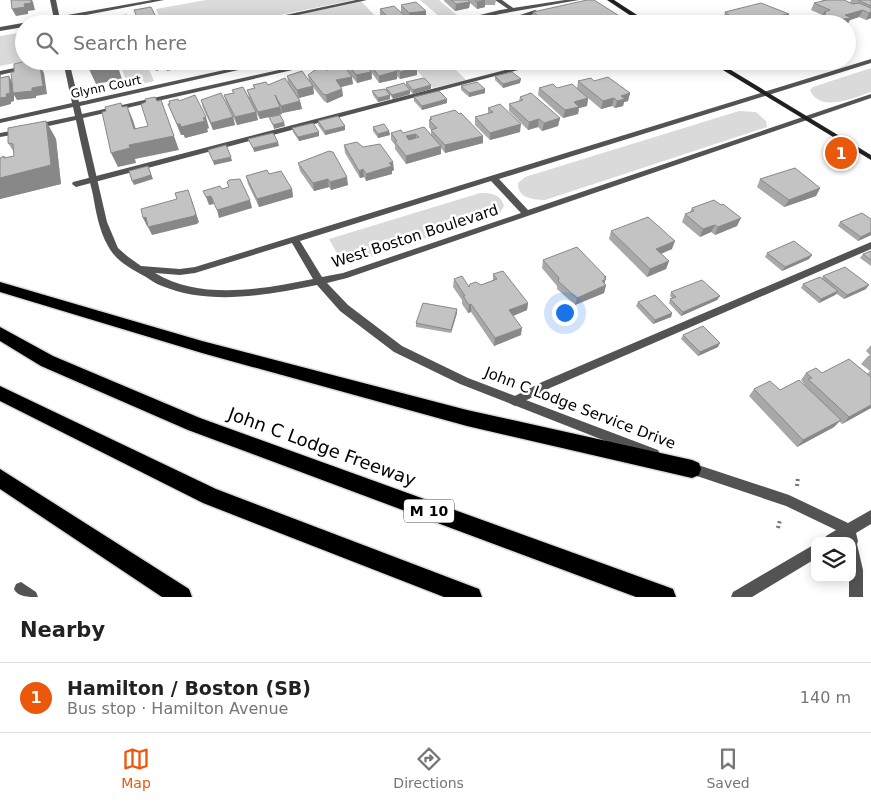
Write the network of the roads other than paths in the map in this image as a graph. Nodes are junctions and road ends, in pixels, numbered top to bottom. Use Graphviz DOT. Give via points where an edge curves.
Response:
graph roads {
  1 [pos="53,0"];
  2 [pos="161,0"];
  3 [pos="364,0"];
  4 [pos="498,0"];
  5 [pos="576,0"];
  6 [pos="610,0"];
  7 [pos="562,3"];
  8 [pos="513,10"];
  9 [pos="57,15"];
  10 [pos="87,15"];
  11 [pos="290,15"];
  12 [pos="489,15"];
  13 [pos="526,15"];
  14 [pos="634,15"];
  15 [pos="15,26"];
  16 [pos="0,29"];
  17 [pos="871,61"];
  18 [pos="856,66"];
  19 [pos="15,70"];
  20 [pos="68,70"];
  21 [pos="234,70"];
  22 [pos="289,70"];
  23 [pos="515,70"];
  24 [pos="725,70"];
  25 [pos="842,70"];
  26 [pos="0,73"];
  27 [pos="765,94"];
  28 [pos="871,96"];
  29 [pos="75,105"];
  30 [pos="78,118"];
  31 [pos="805,118"];
  32 [pos="0,121"];
  33 [pos="0,135"];
  34 [pos="871,158"];
  35 [pos="493,178"];
  36 [pos="93,180"];
  37 [pos="76,184"];
  38 [pos="526,214"];
  39 [pos="295,240"];
  40 [pos="871,245"];
  41 [pos="139,269"];
  42 [pos="319,281"];
  43 [pos="0,287"];
  44 [pos="0,333"];
  45 [pos="0,393"];
  46 [pos="515,401"];
  47 [pos="692,469"];
  48 [pos="0,478"];
  49 [pos="871,516"];
  50 [pos="850,535"];
  51 [pos="811,553"];
  52 [pos="856,582"];
  53 [pos="856,596"];
  54 [pos="181,597"];
  55 [pos="471,597"];
  56 [pos="665,597"];
  57 [pos="738,597"];
  1 -- 9 [label="street"];
  2 -- 10 [label="street"];
  3 -- 11 [label="street"];
  4 -- 8 [label="street"];
  5 -- 7 [label="street"];
  6 -- 14 [label="main road"];
  7 -- 8 [label="street"];
  7 -- 13 [label="street"];
  8 -- 12 [label="street"];
  15 -- 16 [label="street"];
  17 -- 18 [label="street, West Boston Boulevard"];
  19 -- 26 [label="street"];
  20 -- 29 [label="street, West Boston Boulevard"];
  21 -- 29 [label="street, Glynn Court"];
  22 -- 30 [label="street, Glynn Court"];
  23 -- 36 [label="street"];
  24 -- 27 [label="main road"];
  25 -- 27 [label="street, West Boston Boulevard"];
  27 -- 31 [label="main road"];
  27 -- 35 [label="street, West Boston Boulevard"];
  28 -- 31 [label="street, West Boston Boulevard"];
  29 -- 30 [label="street, West Boston Boulevard"];
  29 -- 32 [label="street, Glynn Court"];
  30 -- 33 [label="street, Glynn Court"];
  30 -- 36 [label="street, West Boston Boulevard"];
  31 -- 34 [label="main road"];
  31 -- 38 [label="street, West Boston Boulevard"];
  35 -- 38 [label="street, West Boston Boulevard"];
  35 -- 39 [label="street, West Boston Boulevard"];
  36 -- 37 [label="street"];
  36 -- 41 [label="street, West Boston Boulevard" via="108,238 118,254"];
  38 -- 42 [label="street, West Boston Boulevard" via="344,276"];
  39 -- 41 [label="street, West Boston Boulevard" via="195,270"];
  39 -- 42 [label="street, John C Lodge Service Drive"];
  40 -- 46 [label="street"];
  41 -- 42 [label="street, West Boston Boulevard" via="167,284 208,292 261,292"];
  42 -- 46 [label="street, John C Lodge Service Drive" via="344,308 398,348 464,381"];
  43 -- 47 [label="highway" via="202,347 467,418"];
  44 -- 56 [label="highway, John C Lodge Freeway / M 10" via="47,361 194,424"];
  45 -- 55 [label="highway" via="210,496"];
  46 -- 47 [label="street, John C Lodge Service Drive"];
  47 -- 50 [label="street, John C Lodge Service Drive" via="789,501"];
  48 -- 54 [label="highway"];
  49 -- 50 [label="street"];
  51 -- 57 [label="street"];
  52 -- 53 [label="street"];
}
